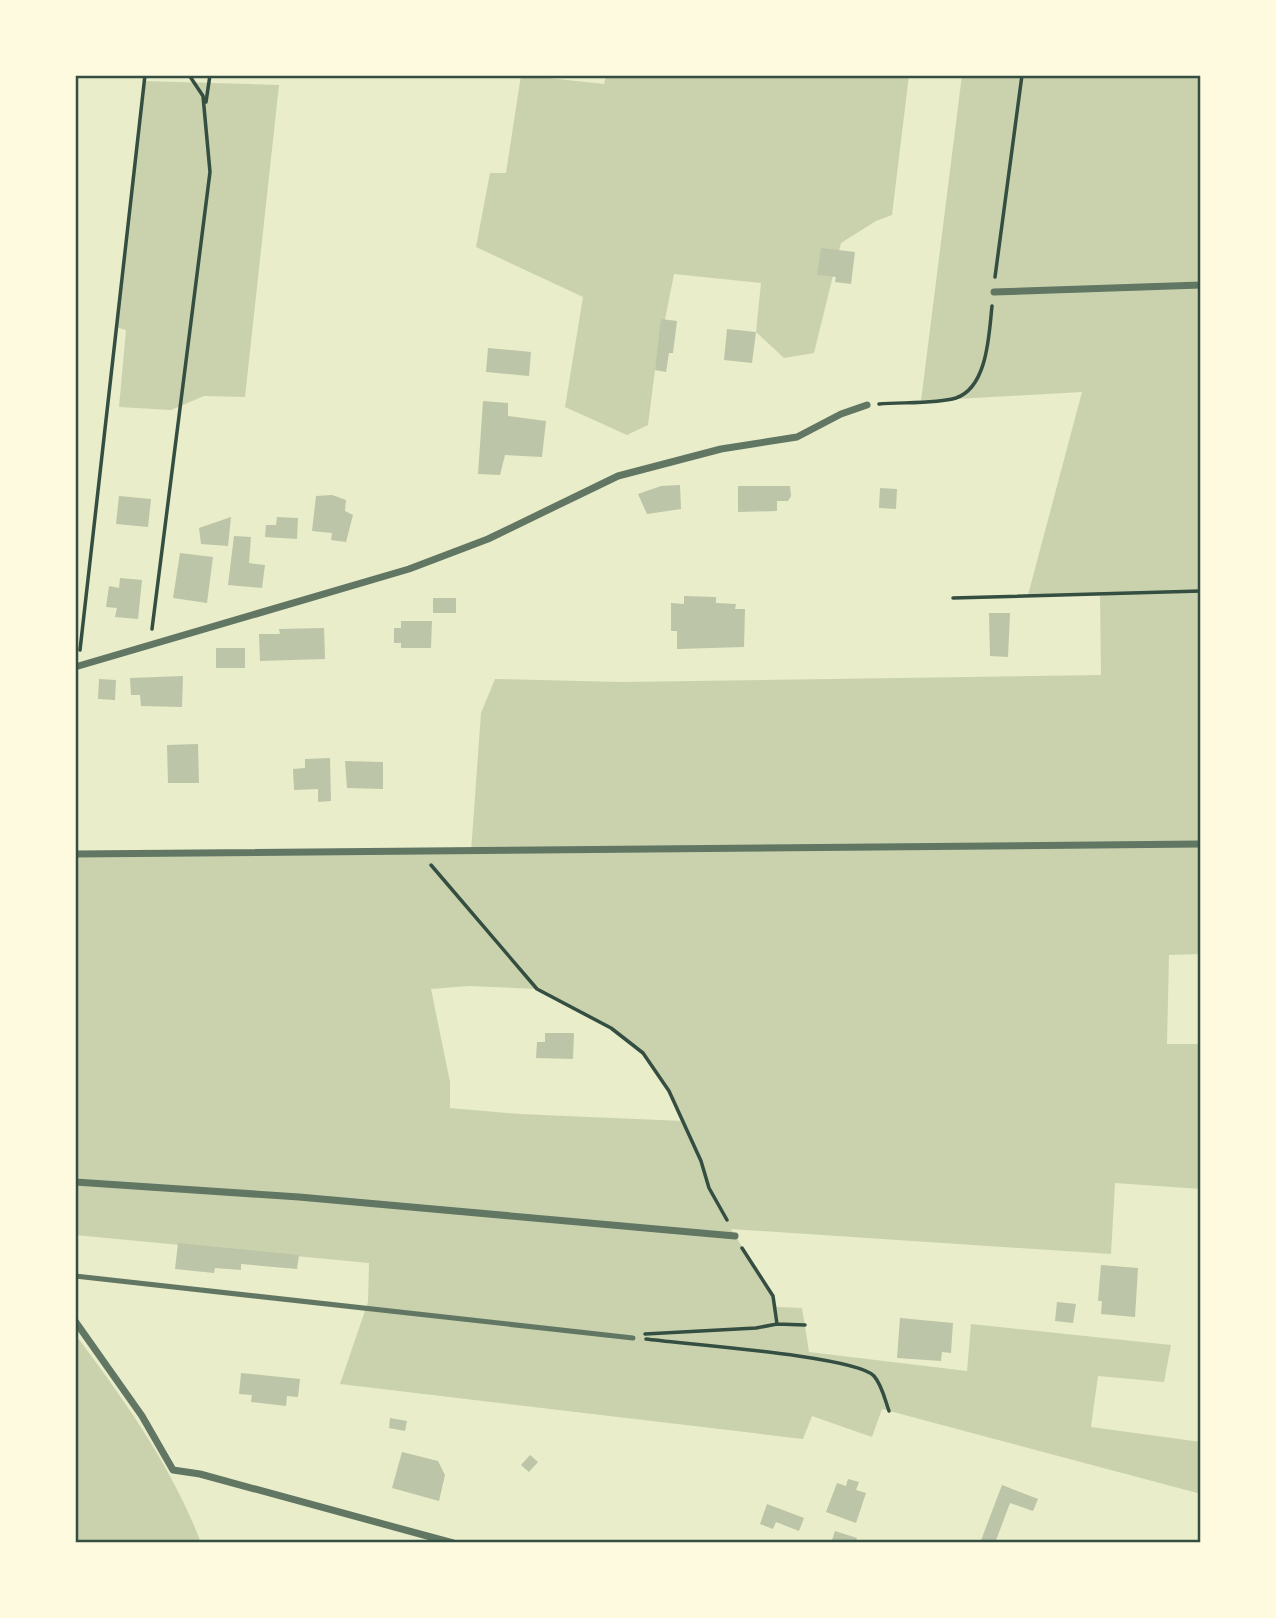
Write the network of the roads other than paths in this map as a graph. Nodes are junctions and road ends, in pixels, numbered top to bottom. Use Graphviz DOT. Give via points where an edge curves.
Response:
graph roads {
  1 [pos="1201,285"];
  2 [pos="994,292"];
  3 [pos="867,405"];
  4 [pos="77,667"];
  5 [pos="1201,844"];
  6 [pos="75,854"];
  7 [pos="75,1182"];
  8 [pos="735,1236"];
  9 [pos="75,1276"];
  10 [pos="75,1321"];
  11 [pos="633,1338"];
  12 [pos="453,1543"];
  1 -- 2 [label="street"];
  3 -- 4 [label="street" via="797,437 720,449 618,476 488,539 409,569"];
  5 -- 6 [label="street"];
  7 -- 8 [label="street"];
  9 -- 11 [label="lane"];
  10 -- 12 [label="street" via="121,1384 173,1470"];
}
